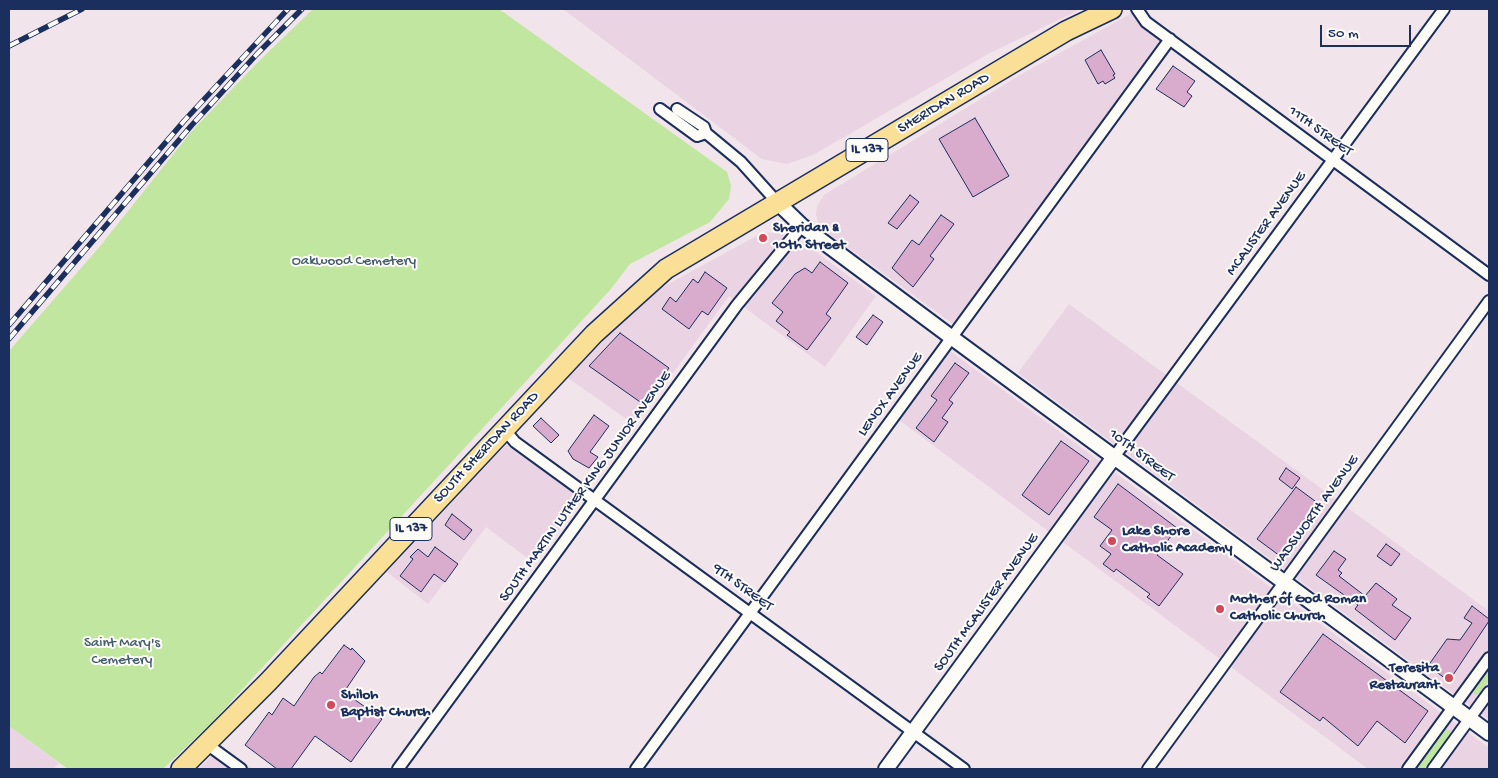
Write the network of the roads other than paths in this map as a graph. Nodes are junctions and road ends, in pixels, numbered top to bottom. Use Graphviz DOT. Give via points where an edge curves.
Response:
graph roads {
  1 [pos="1112,9"];
  2 [pos="1137,9"];
  3 [pos="1444,9"];
  4 [pos="1170,39"];
  5 [pos="660,109"];
  6 [pos="678,109"];
  7 [pos="706,133"];
  8 [pos="1332,159"];
  9 [pos="777,202"];
  10 [pos="802,226"];
  11 [pos="1489,275"];
  12 [pos="1489,302"];
  13 [pos="951,338"];
  14 [pos="504,429"];
  15 [pos="1114,457"];
  16 [pos="595,500"];
  17 [pos="1284,582"];
  18 [pos="750,612"];
  19 [pos="1489,658"];
  20 [pos="1489,692"];
  21 [pos="1454,706"];
  22 [pos="1470,718"];
  23 [pos="913,732"];
  24 [pos="1489,733"];
  25 [pos="208,745"];
  26 [pos="181,769"];
  27 [pos="241,769"];
  28 [pos="398,769"];
  29 [pos="636,769"];
  30 [pos="886,769"];
  31 [pos="964,769"];
  32 [pos="1148,769"];
  33 [pos="1408,769"];
  34 [pos="1433,769"];
  1 -- 9 [label="highway, SHERIDAN ROAD / IL 137" via="1066,31"];
  2 -- 4 [label="street, 11TH STREET" via="1146,22"];
  3 -- 8 [label="street, MCALISTER AVENUE"];
  4 -- 8 [label="street, 11TH STREET"];
  4 -- 13 [label="street, LENOX AVENUE"];
  5 -- 7 [label="street" via="696,136"];
  6 -- 7 [label="street" via="704,127"];
  7 -- 9 [label="street" via="740,162"];
  8 -- 11 [label="street, 11TH STREET"];
  8 -- 15 [label="street, MCALISTER AVENUE"];
  9 -- 10 [label="street, 10TH STREET"];
  9 -- 14 [label="highway, SOUTH SHERIDAN ROAD / IL 137" via="666,269 594,334"];
  10 -- 13 [label="street, 10TH STREET"];
  10 -- 16 [label="street, SOUTH MARTIN LUTHER KING JUNIOR AVENUE" via="737,305"];
  12 -- 17 [label="street, WADSWORTH AVENUE"];
  13 -- 15 [label="street, 10TH STREET"];
  13 -- 18 [label="street, LENOX AVENUE"];
  14 -- 16 [label="street, 9TH STREET" via="515,442"];
  14 -- 25 [label="highway, SOUTH SHERIDAN ROAD / IL 137"];
  15 -- 17 [label="street, 10TH STREET"];
  15 -- 23 [label="street, SOUTH MCALISTER AVENUE"];
  16 -- 18 [label="street, 9TH STREET"];
  16 -- 28 [label="street, SOUTH MARTIN LUTHER KING JUNIOR AVENUE"];
  17 -- 21 [label="street, 10TH STREET"];
  17 -- 32 [label="street, WADSWORTH AVENUE"];
  18 -- 23 [label="street, 9TH STREET"];
  18 -- 29 [label="street, LENOX AVENUE"];
  19 -- 21 [label="street"];
  20 -- 22 [label="street"];
  21 -- 22 [label="street, 10TH STREET"];
  21 -- 33 [label="street"];
  22 -- 24 [label="street, 10TH STREET"];
  22 -- 34 [label="street"];
  23 -- 30 [label="street, SOUTH MCALISTER AVENUE"];
  23 -- 31 [label="street, 9TH STREET"];
  25 -- 26 [label="highway, SOUTH SHERIDAN ROAD / IL 137"];
  25 -- 27 [label="street"];
}
